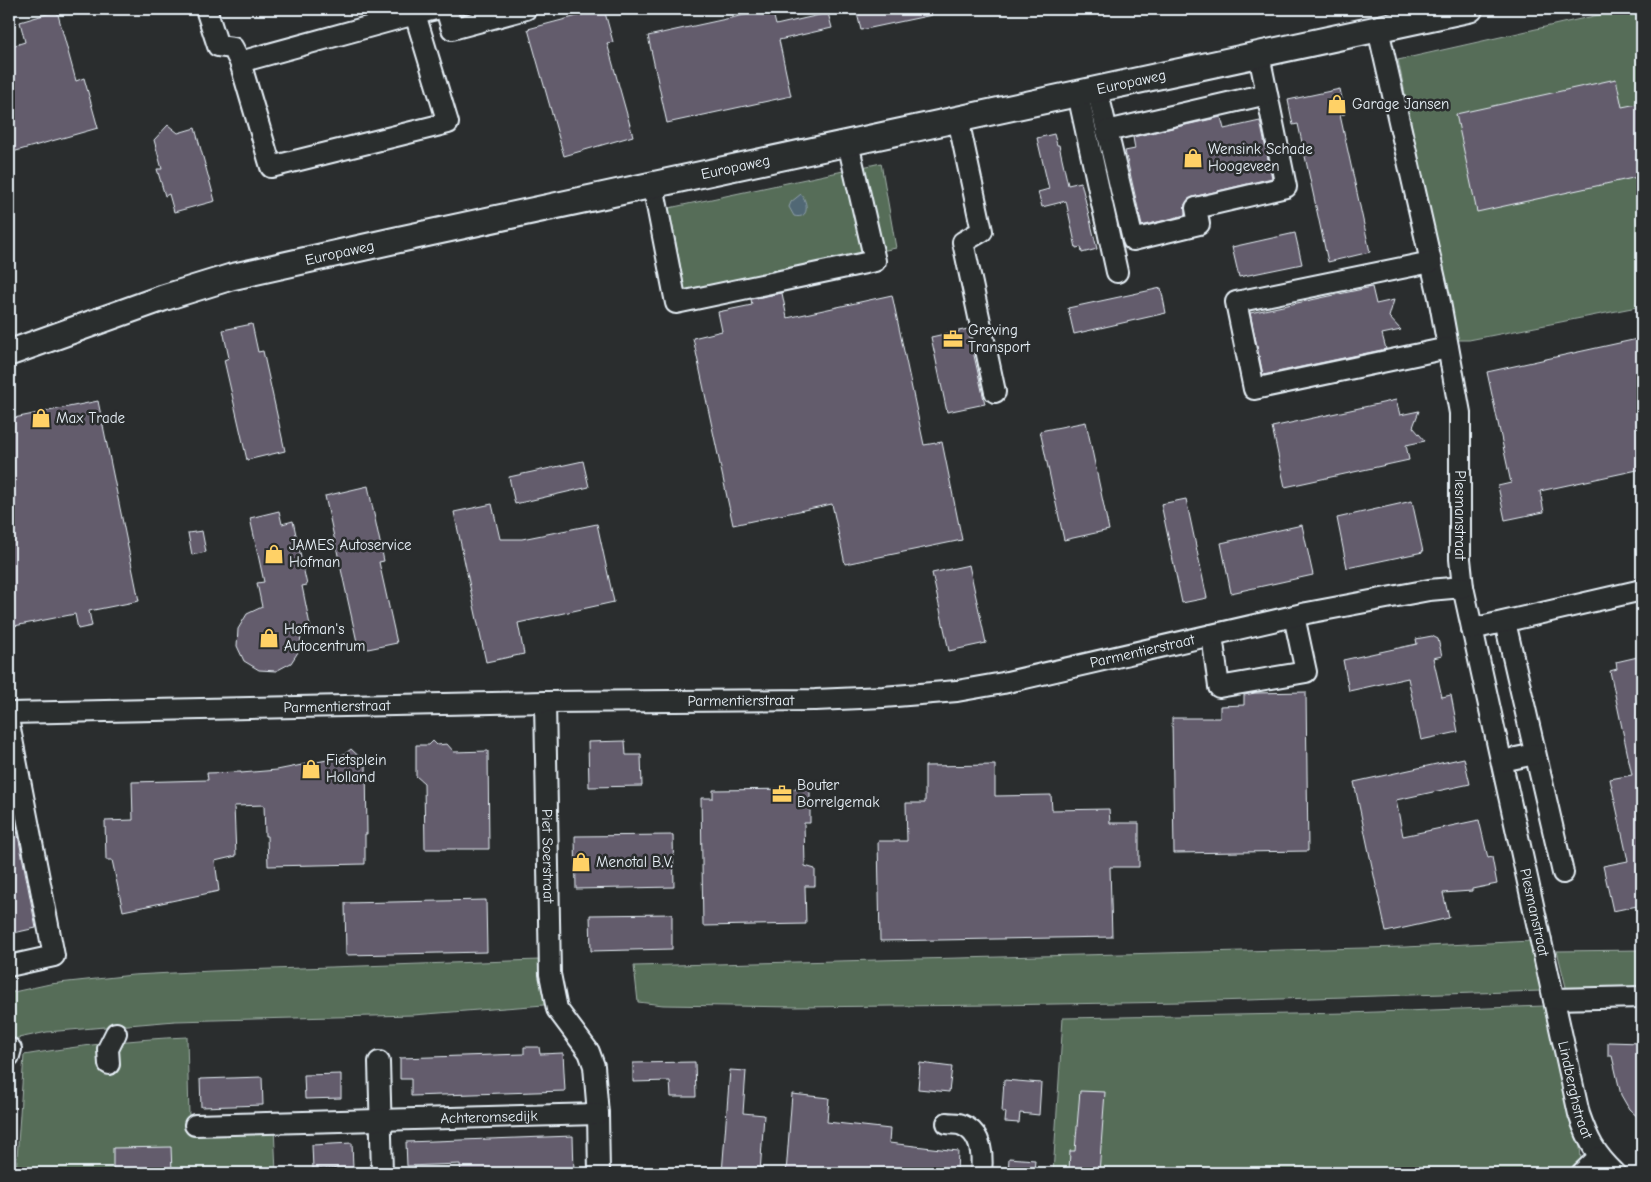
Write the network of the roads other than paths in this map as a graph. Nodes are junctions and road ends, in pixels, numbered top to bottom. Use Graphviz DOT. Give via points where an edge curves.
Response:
graph roads {
  1 [pos="206,9"];
  2 [pos="436,9"];
  3 [pos="446,9"];
  4 [pos="526,9"];
  5 [pos="1470,9"];
  6 [pos="415,14"];
  7 [pos="1378,29"];
  8 [pos="1259,55"];
  9 [pos="240,62"];
  10 [pos="1088,92"];
  11 [pos="1267,94"];
  12 [pos="958,119"];
  13 [pos="1107,131"];
  14 [pos="848,143"];
  15 [pos="653,185"];
  16 [pos="1431,262"];
  17 [pos="1117,272"];
  18 [pos="1448,348"];
  19 [pos="9,354"];
  20 [pos="995,392"];
  21 [pos="1463,587"];
  22 [pos="1642,590"];
  23 [pos="1294,616"];
  24 [pos="1505,622"];
  25 [pos="1472,629"];
  26 [pos="1212,634"];
  27 [pos="545,702"];
  28 [pos="9,713"];
  29 [pos="9,724"];
  30 [pos="11,750"];
  31 [pos="1535,754"];
  32 [pos="1502,761"];
  33 [pos="1563,873"];
  34 [pos="9,966"];
  35 [pos="1642,997"];
  36 [pos="1554,999"];
  37 [pos="116,1033"];
  38 [pos="380,1062"];
  39 [pos="109,1064"];
  40 [pos="598,1114"];
  41 [pos="380,1120"];
  42 [pos="947,1123"];
  43 [pos="195,1125"];
  44 [pos="1599,1157"];
  45 [pos="382,1173"];
  46 [pos="599,1173"];
  47 [pos="981,1173"];
  48 [pos="1582,1173"];
  49 [pos="1615,1173"];
  1 -- 9 [label="street" via="218,46 233,48"];
  2 -- 6 [label="street"];
  3 -- 4 [label="street" via="452,29"];
  5 -- 7 [label="main road, Europaweg"];
  6 -- 9 [label="street"];
  6 -- 9 [label="street" via="448,123 271,167"];
  7 -- 8 [label="main road, Europaweg"];
  7 -- 16 [label="street, Plesmanstraat"];
  8 -- 10 [label="main road, Europaweg"];
  8 -- 11 [label="street"];
  10 -- 12 [label="main road, Europaweg"];
  10 -- 13 [label="street"];
  10 -- 17 [label="street"];
  11 -- 13 [label="street"];
  11 -- 13 [label="street" via="1286,188 1196,208 1199,224 1190,227 1133,240"];
  12 -- 14 [label="main road, Europaweg"];
  12 -- 20 [label="street" via="982,231 963,242"];
  14 -- 15 [label="main road, Europaweg"];
  14 -- 15 [label="street" via="875,261 676,303"];
  15 -- 19 [label="main road, Europaweg" via="231,277"];
  16 -- 18 [label="street, Plesmanstraat"];
  16 -- 18 [label="street" via="1236,302 1254,389"];
  18 -- 21 [label="street, Plesmanstraat" via="1460,412 1460,559"];
  21 -- 23 [label="street, Parmentierstraat" via="1429,590"];
  21 -- 25 [label="street, Plesmanstraat"];
  22 -- 24 [label="street"];
  23 -- 26 [label="street, Parmentierstraat"];
  23 -- 26 [label="street" via="1306,672 1219,687"];
  24 -- 25 [label="street"];
  24 -- 31 [label="street"];
  25 -- 32 [label="street, Plesmanstraat"];
  26 -- 27 [label="street, Parmentierstraat" via="957,691 815,700"];
  27 -- 28 [label="street, Parmentierstraat"];
  27 -- 40 [label="street, Piet Soerstraat" via="550,974 557,1009 589,1052 594,1066"];
  29 -- 30 [label="street"];
  30 -- 34 [label="street" via="54,956"];
  31 -- 32 [label="street"];
  31 -- 33 [label="street"];
  32 -- 36 [label="street, Plesmanstraat"];
  35 -- 36 [label="street"];
  36 -- 44 [label="street, Lindberghstraat" via="1579,1114"];
  37 -- 39 [label="street" via="108,1049"];
  38 -- 41 [label="street"];
  40 -- 41 [label="street, Achteromsedijk"];
  40 -- 46 [label="street"];
  41 -- 43 [label="street, Achteromsedijk"];
  41 -- 45 [label="street"];
  42 -- 47 [label="street" via="962,1125 974,1133 981,1147"];
  44 -- 48 [label="street"];
  44 -- 49 [label="street, Lindberghstraat"];
}
